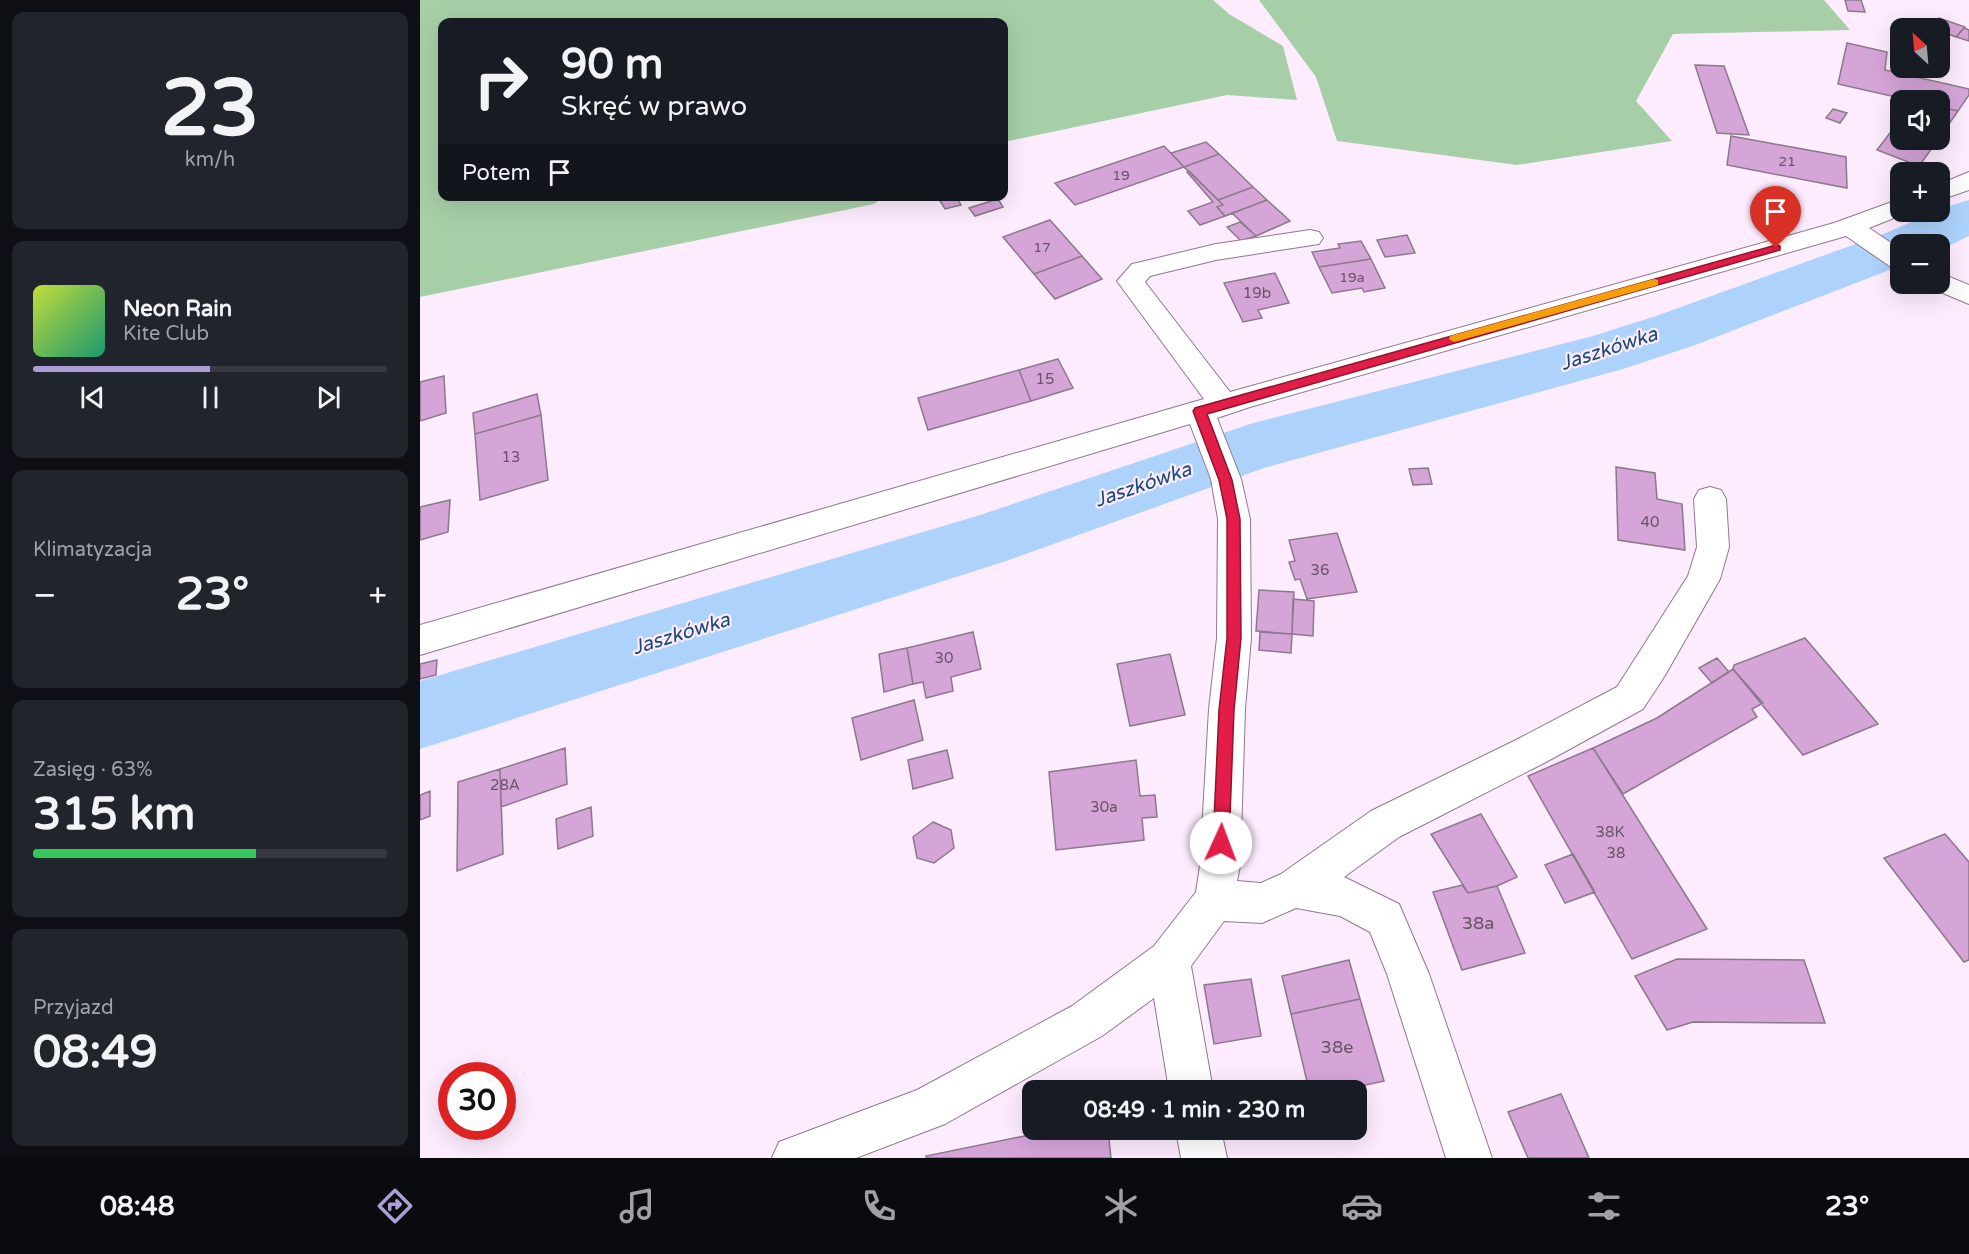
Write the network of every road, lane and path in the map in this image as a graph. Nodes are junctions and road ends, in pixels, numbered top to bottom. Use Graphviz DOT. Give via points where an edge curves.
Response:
graph roads {
  1 [pos="1969,179"];
  2 [pos="1950,189"];
  3 [pos="1890,213"];
  4 [pos="1858,232"];
  5 [pos="1310,238"];
  6 [pos="1890,254"];
  7 [pos="1950,286"];
  8 [pos="1969,295"];
  9 [pos="1212,408"];
  10 [pos="1710,499"];
  11 [pos="420,640"];
  12 [pos="1295,888"];
  13 [pos="1214,900"];
  14 [pos="1169,961"];
  15 [pos="1189,1080"];
  16 [pos="1201,1140"];
  17 [pos="795,1158"];
  18 [pos="1204,1158"];
  19 [pos="1469,1158"];
  1 -- 2 [label="street"];
  3 -- 4 [label="street"];
  4 -- 6 [label="street"];
  4 -- 9 [label="street"];
  5 -- 9 [label="street" via="1216,252 1141,270 1130,281"];
  7 -- 8 [label="street"];
  9 -- 11 [label="street"];
  9 -- 13 [label="street" via="1212,442 1226,480 1234,519 1234,638 1220,866"];
  10 -- 12 [label="street" via="1713,547 1704,579 1630,698 1385,824"];
  12 -- 13 [label="street" via="1262,903"];
  12 -- 19 [label="street" via="1345,897 1385,918 1408,974"];
  13 -- 14 [label="street"];
  14 -- 15 [label="street"];
  14 -- 17 [label="street" via="1087,1021 929,1108"];
  16 -- 18 [label="street"];
}
